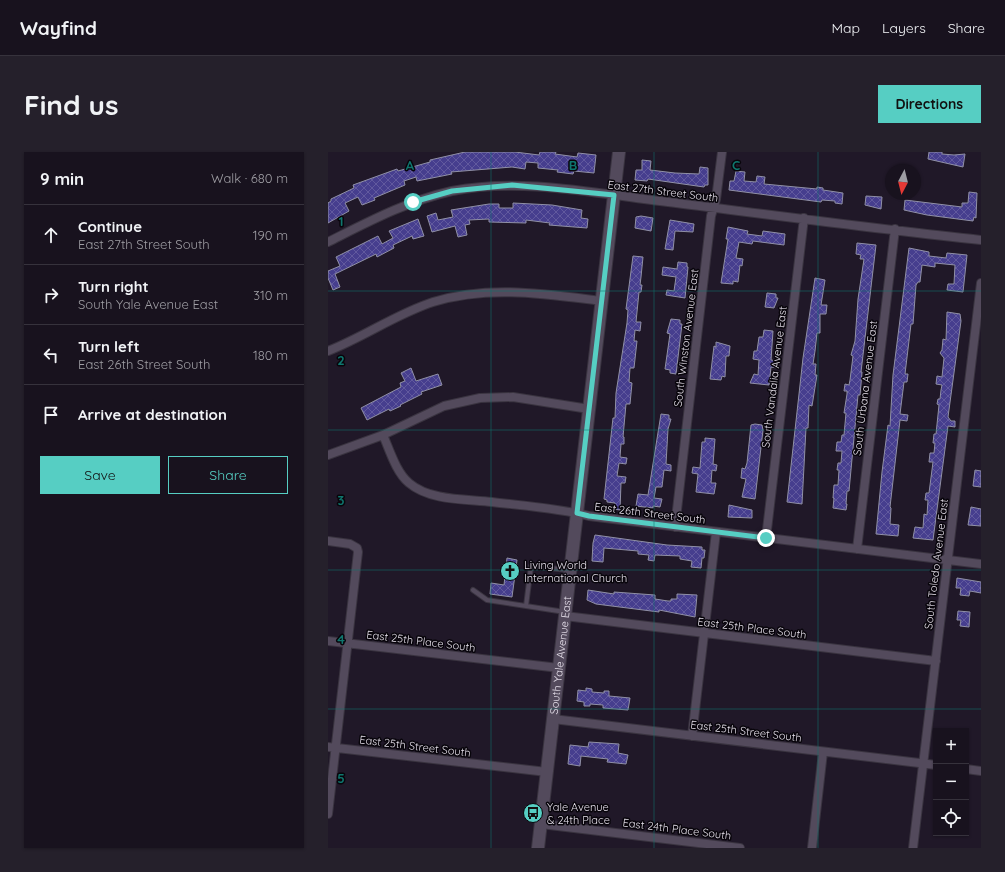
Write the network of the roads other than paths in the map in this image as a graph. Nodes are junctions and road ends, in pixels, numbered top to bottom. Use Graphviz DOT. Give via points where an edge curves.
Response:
graph roads {
  1 [pos="619,152"];
  2 [pos="722,152"];
  3 [pos="614,195"];
  4 [pos="714,208"];
  5 [pos="804,218"];
  6 [pos="895,229"];
  7 [pos="981,240"];
  8 [pos="328,242"];
  9 [pos="981,283"];
  10 [pos="602,301"];
  11 [pos="328,351"];
  12 [pos="589,409"];
  13 [pos="383,435"];
  14 [pos="328,455"];
  15 [pos="577,513"];
  16 [pos="675,527"];
  17 [pos="716,532"];
  18 [pos="766,538"];
  19 [pos="328,541"];
  20 [pos="857,549"];
  21 [pos="948,560"];
  22 [pos="981,564"];
  23 [pos="570,570"];
  24 [pos="473,590"];
  25 [pos="526,606"];
  26 [pos="565,614"];
  27 [pos="704,634"];
  28 [pos="328,641"];
  29 [pos="348,643"];
  30 [pos="936,661"];
  31 [pos="559,668"];
  32 [pos="553,719"];
  33 [pos="692,736"];
  34 [pos="332,747"];
  35 [pos="823,752"];
  36 [pos="923,764"];
  37 [pos="933,765"];
  38 [pos="969,769"];
  39 [pos="981,771"];
  40 [pos="547,772"];
  41 [pos="328,814"];
  42 [pos="541,824"];
  43 [pos="538,848"];
  44 [pos="740,848"];
  45 [pos="812,848"];
  46 [pos="913,848"];
  1 -- 3 [label="main road, South Yale Avenue East"];
  2 -- 4 [label="street, South Winston Avenue East"];
  3 -- 4 [label="street, East 27th Street South"];
  3 -- 8 [label="street, East 27th Street South" via="512,185 452,191 393,210"];
  3 -- 10 [label="main road, South Yale Avenue East"];
  4 -- 5 [label="street, East 27th Street South"];
  4 -- 16 [label="street, South Winston Avenue East"];
  5 -- 6 [label="street, East 27th Street South"];
  5 -- 18 [label="street, South Vandalia Avenue East"];
  6 -- 7 [label="street, East 27th Street South"];
  6 -- 20 [label="street, South Urbana Avenue East"];
  9 -- 21 [label="street, South Toledo Avenue East"];
  10 -- 11 [label="street" via="518,291 471,293 410,311"];
  10 -- 12 [label="main road, South Yale Avenue East"];
  12 -- 13 [label="street" via="513,397 480,398 444,406"];
  12 -- 15 [label="main road, South Yale Avenue East"];
  13 -- 14 [label="street"];
  13 -- 15 [label="street, East 26th Street South" via="401,474 416,489 440,496"];
  15 -- 16 [label="street, East 26th Street South"];
  15 -- 23 [label="main road, South Yale Avenue East"];
  16 -- 17 [label="street, East 26th Street South"];
  17 -- 18 [label="street, East 26th Street South"];
  17 -- 27 [label="street"];
  18 -- 20 [label="street, East 26th Street South"];
  19 -- 29 [label="street" via="355,546 358,552"];
  20 -- 21 [label="street, East 26th Street South"];
  21 -- 22 [label="street, East 26th Street South"];
  21 -- 30 [label="street, South Toledo Avenue East"];
  23 -- 25 [label="lane" via="531,566"];
  23 -- 26 [label="main road, South Yale Avenue East"];
  24 -- 25 [label="lane" via="488,600"];
  25 -- 26 [label="lane"];
  26 -- 27 [label="street, East 25th Place South"];
  26 -- 31 [label="main road, South Yale Avenue East"];
  27 -- 30 [label="street, East 25th Place South"];
  27 -- 33 [label="street"];
  28 -- 29 [label="street, East 25th Place South"];
  29 -- 31 [label="street, East 25th Place South"];
  29 -- 34 [label="street"];
  30 -- 36 [label="street, South Toledo Avenue East"];
  31 -- 32 [label="main road, South Yale Avenue East"];
  32 -- 33 [label="street, East 25th Street South"];
  32 -- 40 [label="main road, South Yale Avenue East"];
  33 -- 35 [label="street, East 25th Street South"];
  34 -- 40 [label="street, East 25th Street South"];
  34 -- 41 [label="street"];
  35 -- 36 [label="street, East 25th Street South"];
  35 -- 45 [label="street"];
  36 -- 37 [label="street, East 25th Street South"];
  36 -- 46 [label="street, South Toledo Avenue East"];
  38 -- 39 [label="street"];
  40 -- 42 [label="main road, South Yale Avenue East"];
  42 -- 43 [label="main road, South Yale Avenue East"];
  42 -- 44 [label="street, East 24th Place South"];
}
